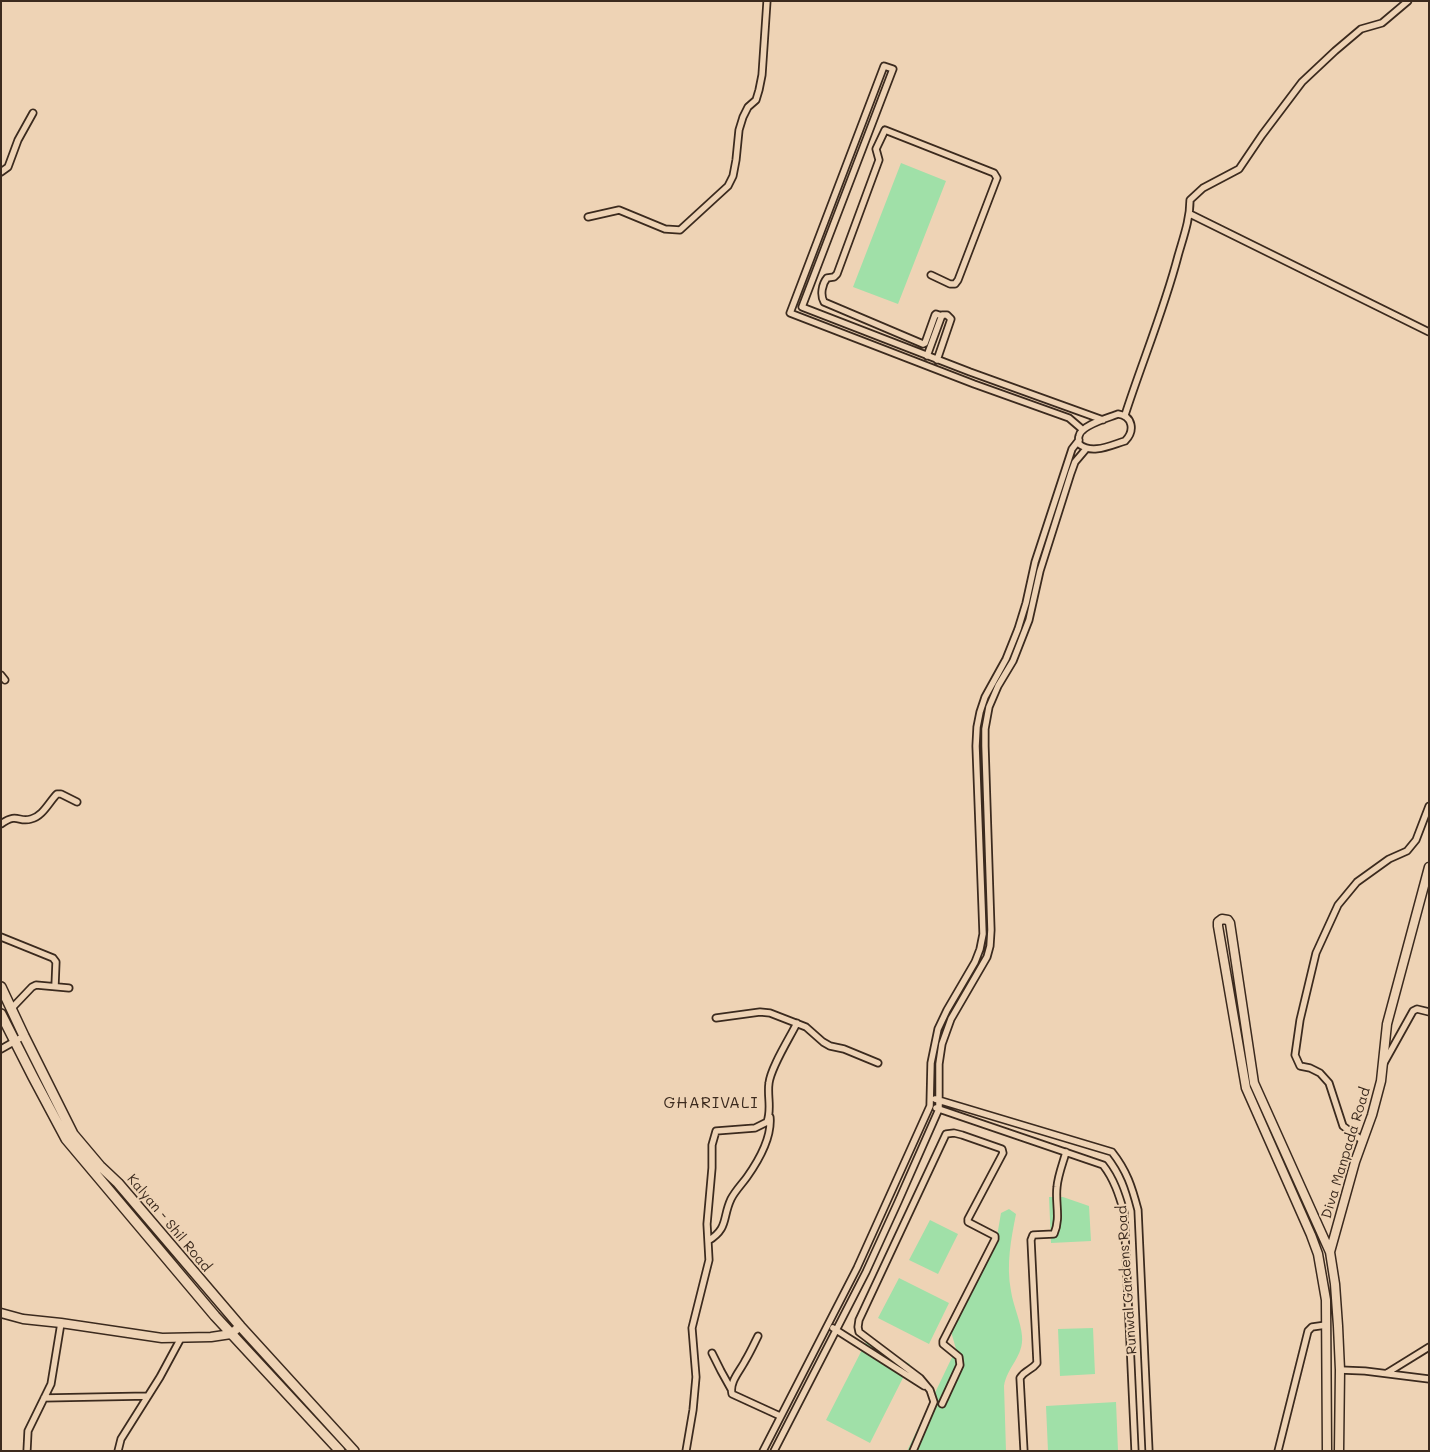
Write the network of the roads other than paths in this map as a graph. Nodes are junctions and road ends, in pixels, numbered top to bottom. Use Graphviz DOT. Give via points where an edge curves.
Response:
graph roads {
  1 [pos="767,1"];
  2 [pos="1408,1"];
  3 [pos="33,113"];
  4 [pos="1,172"];
  5 [pos="1190,214"];
  6 [pos="588,216"];
  7 [pos="931,275"];
  8 [pos="802,308"];
  9 [pos="790,313"];
  10 [pos="942,316"];
  11 [pos="1429,332"];
  12 [pos="927,356"];
  13 [pos="937,360"];
  14 [pos="970,372"];
  15 [pos="966,381"];
  16 [pos="1125,415"];
  17 [pos="1103,420"];
  18 [pos="1083,430"];
  19 [pos="1078,440"];
  20 [pos="1086,449"];
  21 [pos="1037,569"];
  22 [pos="77,802"];
  23 [pos="1429,806"];
  24 [pos="1,824"];
  25 [pos="1429,866"];
  26 [pos="1,937"];
  27 [pos="55,986"];
  28 [pos="1,987"];
  29 [pos="69,988"];
  30 [pos="12,1008"];
  31 [pos="1429,1012"];
  32 [pos="1,1014"];
  33 [pos="716,1018"];
  34 [pos="797,1023"];
  35 [pos="24,1036"];
  36 [pos="15,1041"];
  37 [pos="1,1048"];
  38 [pos="878,1064"];
  39 [pos="1383,1064"];
  40 [pos="931,1098"];
  41 [pos="939,1099"];
  42 [pos="930,1106"];
  43 [pos="939,1109"];
  44 [pos="770,1115"];
  45 [pos="1363,1141"];
  46 [pos="1066,1152"];
  47 [pos="708,1241"];
  48 [pos="1330,1252"];
  49 [pos="1318,1256"];
  50 [pos="4,1314"];
  51 [pos="61,1323"];
  52 [pos="828,1325"];
  53 [pos="1326,1325"];
  54 [pos="240,1326"];
  55 [pos="836,1329"];
  56 [pos="231,1334"];
  57 [pos="758,1336"];
  58 [pos="181,1338"];
  59 [pos="1429,1347"];
  60 [pos="712,1353"];
  61 [pos="1340,1370"];
  62 [pos="1387,1373"];
  63 [pos="1429,1379"];
  64 [pos="731,1389"];
  65 [pos="930,1390"];
  66 [pos="148,1396"];
  67 [pos="44,1398"];
  68 [pos="942,1404"];
  69 [pos="780,1416"];
  70 [pos="27,1451"];
  71 [pos="118,1451"];
  72 [pos="340,1451"];
  73 [pos="354,1451"];
  74 [pos="686,1451"];
  75 [pos="763,1451"];
  76 [pos="774,1451"];
  77 [pos="913,1451"];
  78 [pos="1024,1451"];
  79 [pos="1135,1451"];
  80 [pos="1148,1451"];
  81 [pos="1278,1451"];
  82 [pos="1327,1451"];
  83 [pos="1339,1451"];
  1 -- 6 [label="street" via="759,90 738,130 736,160 728,186 680,230 665,229 619,210"];
  2 -- 5 [label="street" via="1382,23 1361,29 1302,82 1239,169 1203,188 1190,200"];
  3 -- 4 [label="street" via="8,167"];
  5 -- 11 [label="street"];
  5 -- 16 [label="street" via="1168,292"];
  7 -- 10 [label="street" via="950,284 958,280 997,178 994,173 885,130 876,149 879,160 837,274 825,280 821,296 824,302 923,344 935,315"];
  8 -- 9 [label="street"];
  8 -- 9 [label="street" via="893,69 884,66"];
  8 -- 12 [label="street"];
  9 -- 15 [label="street"];
  10 -- 12 [label="street"];
  10 -- 13 [label="street" via="945,314 951,319"];
  12 -- 13 [label="street"];
  13 -- 14 [label="street"];
  14 -- 15 [label="street"];
  14 -- 17 [label="street"];
  15 -- 18 [label="street" via="1069,418"];
  16 -- 17 [label="street" via="1118,414"];
  16 -- 20 [label="street" via="1132,426 1126,441"];
  17 -- 18 [label="street"];
  18 -- 19 [label="street"];
  19 -- 20 [label="street"];
  19 -- 21 [label="street" via="1066,466"];
  20 -- 21 [label="street" via="1075,462"];
  21 -- 40 [label="street" via="1018,629 980,712 976,746 983,934 975,962 938,1029 931,1063"];
  21 -- 41 [label="street" via="1029,620 1013,661 992,698 986,718 990,946 951,1019 942,1044"];
  22 -- 24 [label="street" via="57,794 33,819 14,818"];
  23 -- 45 [label="street" via="1416,840 1407,851 1389,859 1357,882 1338,904 1316,953 1300,1020 1295,1055 1300,1066 1320,1073 1329,1083 1342,1126"];
  25 -- 39 [label="street, Diva Manpada Road" via="1388,1024"];
  26 -- 27 [label="street" via="53,958 56,962"];
  27 -- 29 [label="street"];
  27 -- 30 [label="street" via="32,987"];
  28 -- 30 [label="main road, Kalyan - Shil Road"];
  30 -- 35 [label="main road, Kalyan - Shil Road"];
  31 -- 39 [label="street" via="1414,1011"];
  32 -- 36 [label="main road, Kalyan - Shil Road"];
  33 -- 34 [label="street" via="760,1012"];
  34 -- 38 [label="street" via="806,1026 830,1046"];
  34 -- 44 [label="street" via="771,1074 768,1085"];
  35 -- 36 [label="street"];
  35 -- 54 [label="main road, Kalyan - Shil Road" via="74,1134"];
  36 -- 37 [label="street"];
  36 -- 56 [label="main road, Kalyan - Shil Road" via="66,1139"];
  39 -- 45 [label="street, Diva Manpada Road"];
  40 -- 41 [label="street, Runwal Gardens Road"];
  40 -- 42 [label="street"];
  41 -- 43 [label="street"];
  41 -- 80 [label="street, Runwal Gardens Road" via="1112,1152 1123,1166 1138,1210"];
  42 -- 43 [label="street, Runwal Gardens Road"];
  42 -- 52 [label="street"];
  43 -- 46 [label="street, Runwal Gardens Road"];
  43 -- 55 [label="street" via="866,1272"];
  44 -- 47 [label="street" via="771,1125 764,1147 731,1200 722,1228"];
  44 -- 47 [label="street" via="767,1122 755,1128 716,1131 712,1145"];
  45 -- 48 [label="street, Diva Manpada Road"];
  46 -- 78 [label="street" via="1057,1186 1057,1227 1054,1234 1033,1235 1031,1240 1036,1363 1020,1378"];
  46 -- 79 [label="street, Runwal Gardens Road" via="1103,1165 1110,1173 1124,1212"];
  47 -- 74 [label="street" via="709,1260 692,1328 696,1377"];
  48 -- 49 [label="street"];
  48 -- 49 [label="street" via="1254,1083 1230,923 1222,919 1218,926 1246,1088"];
  48 -- 61 [label="street, Diva Manpada Road"];
  49 -- 53 [label="street" via="1326,1300"];
  50 -- 51 [label="street"];
  51 -- 58 [label="street"];
  51 -- 67 [label="street" via="51,1384"];
  52 -- 55 [label="street"];
  52 -- 69 [label="street"];
  53 -- 81 [label="street" via="1312,1327 1308,1331"];
  53 -- 82 [label="street"];
  54 -- 56 [label="street"];
  54 -- 73 [label="main road, Kalyan - Shil Road"];
  55 -- 65 [label="street"];
  55 -- 76 [label="street"];
  56 -- 58 [label="street"];
  56 -- 72 [label="main road, Kalyan - Shil Road"];
  57 -- 64 [label="street"];
  58 -- 66 [label="street"];
  59 -- 62 [label="street"];
  60 -- 64 [label="street"];
  61 -- 62 [label="street"];
  61 -- 83 [label="street, Diva Manpada Road"];
  62 -- 63 [label="street"];
  64 -- 69 [label="street" via="732,1394"];
  65 -- 68 [label="street" via="920,1378 859,1332 858,1327 946,1134 954,1133 1002,1149 1003,1153 968,1219 996,1239 943,1341 959,1357 960,1365"];
  65 -- 77 [label="street" via="934,1402"];
  66 -- 67 [label="street"];
  66 -- 71 [label="street" via="121,1439"];
  67 -- 70 [label="street" via="28,1431"];
  69 -- 75 [label="street"];
}
